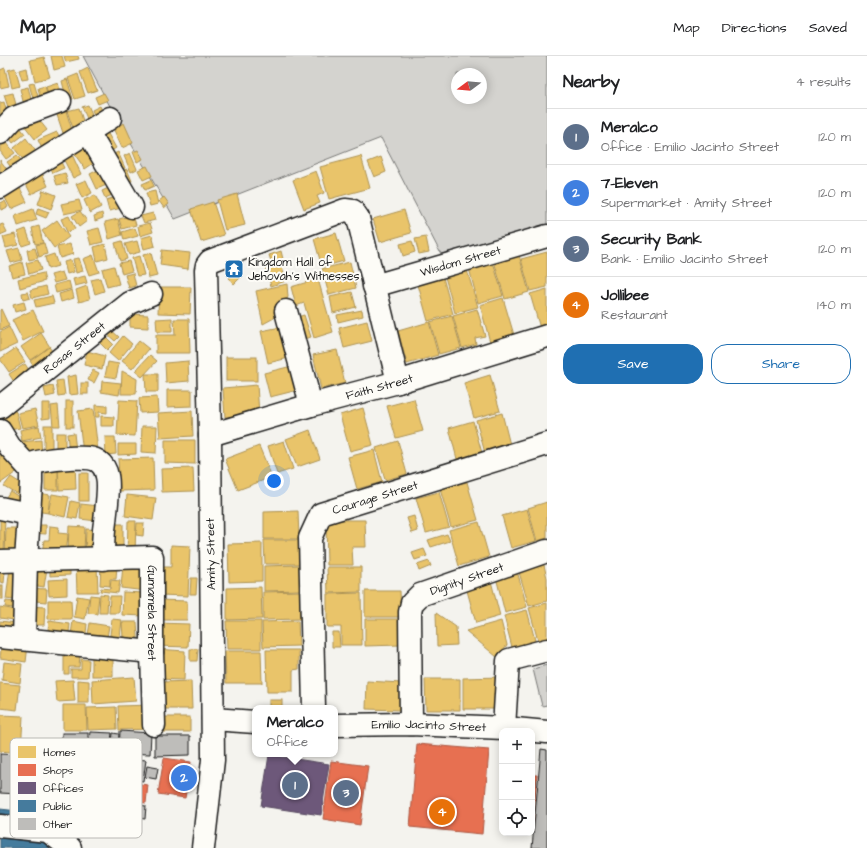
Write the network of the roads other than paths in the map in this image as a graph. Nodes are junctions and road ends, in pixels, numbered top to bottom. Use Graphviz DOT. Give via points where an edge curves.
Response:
graph roads {
  1 [pos="60,101"];
  2 [pos="110,118"];
  3 [pos="88,132"];
  4 [pos="0,133"];
  5 [pos="0,187"];
  6 [pos="132,207"];
  7 [pos="547,236"];
  8 [pos="374,286"];
  9 [pos="151,294"];
  10 [pos="286,311"];
  11 [pos="547,336"];
  12 [pos="398,382"];
  13 [pos="311,405"];
  14 [pos="0,407"];
  15 [pos="0,432"];
  16 [pos="210,435"];
  17 [pos="547,444"];
  18 [pos="27,464"];
  19 [pos="0,508"];
  20 [pos="29,514"];
  21 [pos="547,551"];
  22 [pos="103,559"];
  23 [pos="0,561"];
  24 [pos="26,561"];
  25 [pos="0,637"];
  26 [pos="24,639"];
  27 [pos="547,650"];
  28 [pos="152,652"];
  29 [pos="314,705"];
  30 [pos="213,719"];
  31 [pos="252,722"];
  32 [pos="411,724"];
  33 [pos="154,725"];
  34 [pos="338,725"];
  35 [pos="504,728"];
  36 [pos="535,731"];
  37 [pos="547,732"];
  38 [pos="0,826"];
  39 [pos="10,827"];
  40 [pos="57,838"];
  41 [pos="70,848"];
  42 [pos="203,848"];
  1 -- 4 [label="street" via="14,118"];
  2 -- 3 [label="street"];
  3 -- 5 [label="street"];
  3 -- 6 [label="street"];
  7 -- 8 [label="street, Wisdom Street"];
  8 -- 12 [label="street"];
  8 -- 16 [label="street, Amity Street" via="358,218 353,211 345,210 210,261 206,270"];
  9 -- 14 [label="street, Rosas Street" via="130,303"];
  10 -- 13 [label="street"];
  11 -- 12 [label="street, Faith Street"];
  12 -- 13 [label="street, Faith Street"];
  13 -- 16 [label="street, Faith Street"];
  15 -- 18 [label="street" via="10,447"];
  16 -- 30 [label="street, Amity Street"];
  17 -- 29 [label="street, Courage Street" via="321,514 310,538"];
  18 -- 20 [label="street" via="32,475"];
  18 -- 22 [label="street" via="47,459 83,457 99,462 104,468 108,485"];
  19 -- 20 [label="street"];
  20 -- 24 [label="street"];
  21 -- 32 [label="street, Dignity Street" via="420,595 412,603"];
  22 -- 24 [label="street, Gumamela Street"];
  22 -- 28 [label="street, Gumamela Street" via="152,557"];
  23 -- 24 [label="street, Gumamela Street"];
  24 -- 26 [label="street"];
  25 -- 26 [label="street"];
  26 -- 28 [label="street"];
  27 -- 35 [label="street" via="508,661"];
  28 -- 33 [label="street, Gumamela Street"];
  30 -- 31 [label="street"];
  30 -- 42 [label="street, Amity Street" via="213,760"];
  32 -- 34 [label="street, Emilio Jacinto Street"];
  32 -- 35 [label="street, Emilio Jacinto Street"];
  36 -- 37 [label="street, Emilio Jacinto Street"];
  38 -- 39 [label="street"];
  40 -- 41 [label="street"];
}
